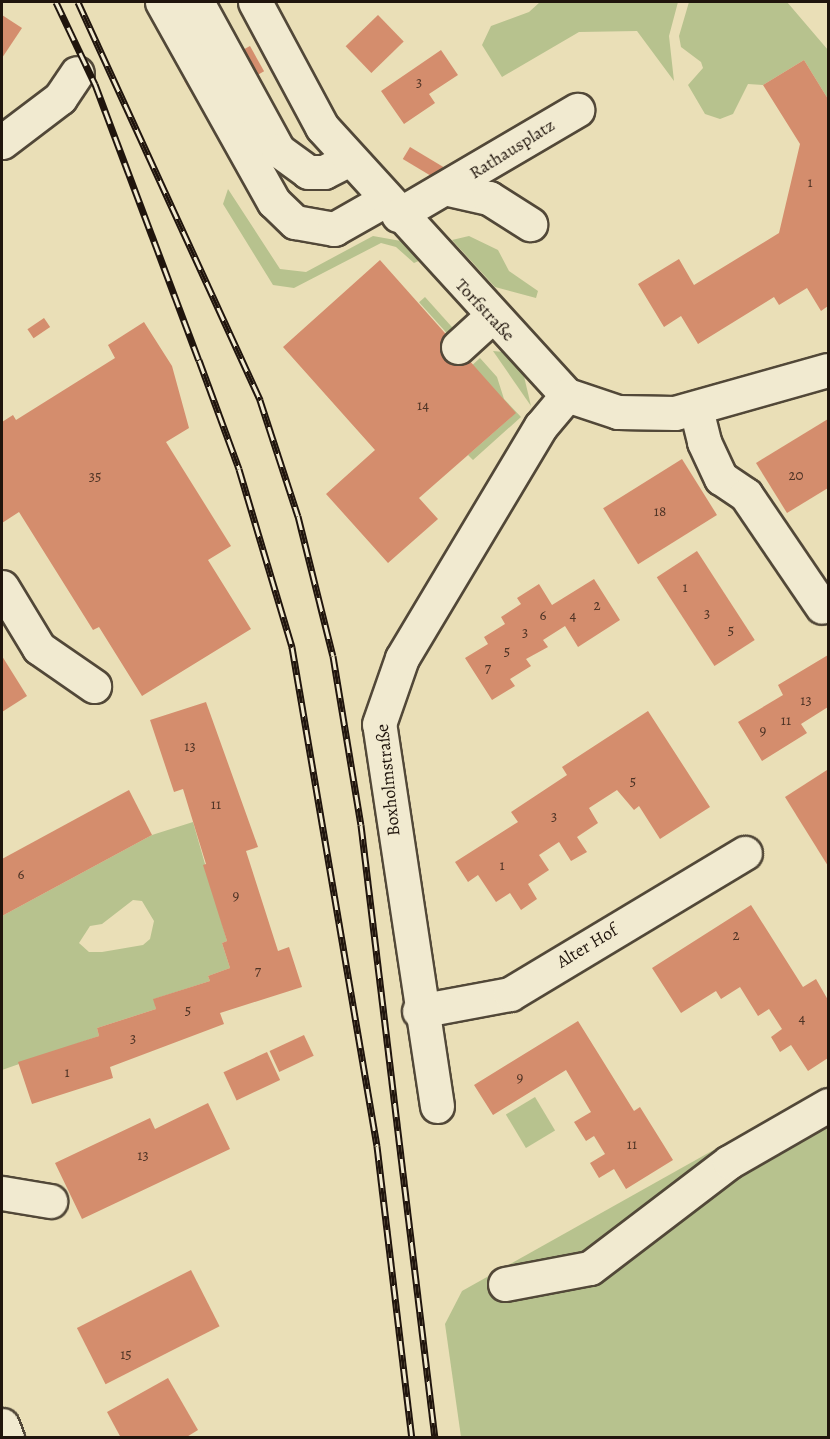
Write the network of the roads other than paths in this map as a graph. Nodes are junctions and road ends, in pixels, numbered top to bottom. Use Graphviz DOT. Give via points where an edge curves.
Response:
graph roads {
  1 [pos="162,2"];
  2 [pos="197,2"];
  3 [pos="255,2"];
  4 [pos="68,85"];
  5 [pos="577,110"];
  6 [pos="2,141"];
  7 [pos="348,160"];
  8 [pos="448,189"];
  9 [pos="391,207"];
  10 [pos="530,225"];
  11 [pos="492,316"];
  12 [pos="458,347"];
  13 [pos="828,370"];
  14 [pos="567,395"];
  15 [pos="696,409"];
  16 [pos="2,588"];
  17 [pos="822,607"];
  18 [pos="94,686"];
  19 [pos="745,852"];
  20 [pos="419,1011"];
  21 [pos="828,1105"];
  22 [pos="436,1106"];
  23 [pos="2,1193"];
  24 [pos="50,1201"];
  25 [pos="505,1284"];
  26 [pos="2,1425"];
  27 [pos="7,1437"];
  1 -- 9 [label="street, Rathausplatz" via="274,202 295,222 334,230"];
  2 -- 7 [label="street" via="284,156 308,172 324,172"];
  3 -- 7 [label="street, Torfstraße" via="322,127"];
  4 -- 6 [label="street"];
  5 -- 8 [label="street, Rathausplatz"];
  7 -- 9 [label="street, Torfstraße"];
  8 -- 9 [label="street, Rathausplatz"];
  8 -- 10 [label="street, Rathausplatz" via="489,198"];
  9 -- 11 [label="street, Torfstraße"];
  11 -- 12 [label="street"];
  11 -- 14 [label="street, Torfstraße"];
  13 -- 15 [label="street, Torfstraße"];
  14 -- 15 [label="street, Torfstraße" via="618,412"];
  14 -- 20 [label="street, Boxholmstraße" via="542,426 402,658 378,724"];
  15 -- 17 [label="street" via="704,442 721,478 746,495"];
  16 -- 18 [label="street" via="39,648"];
  19 -- 20 [label="street, Alter Hof" via="510,994"];
  20 -- 22 [label="street, Boxholmstraße"];
  21 -- 25 [label="street" via="729,1162 590,1268"];
  23 -- 24 [label="street"];
  26 -- 27 [label="street"];
}
